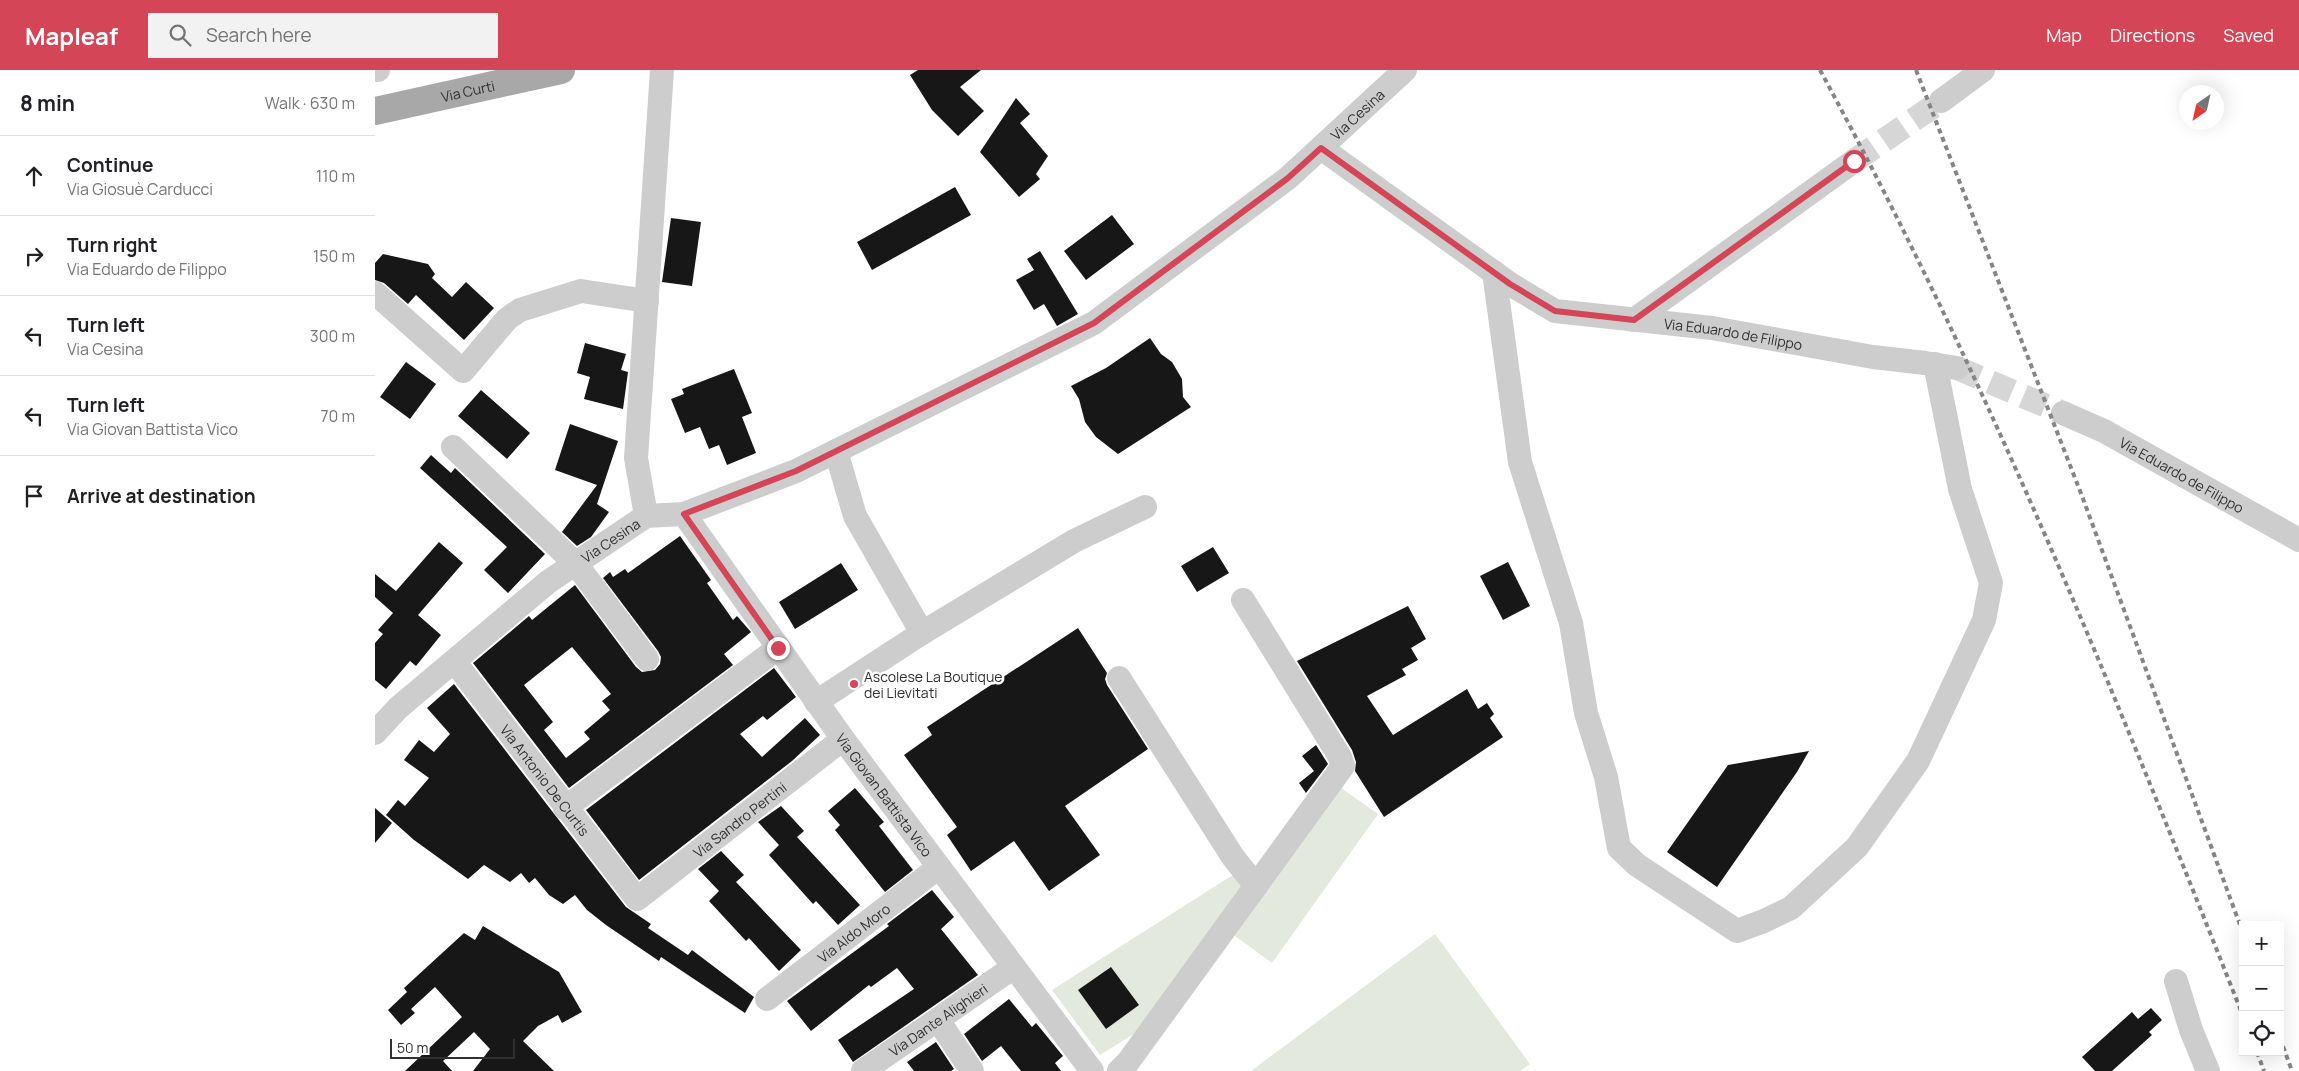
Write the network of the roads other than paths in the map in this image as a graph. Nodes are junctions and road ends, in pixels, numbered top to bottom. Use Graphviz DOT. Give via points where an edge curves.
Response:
graph roads {
  1 [pos="561,70"];
  2 [pos="662,70"];
  3 [pos="1405,70"];
  4 [pos="1983,70"];
  5 [pos="1941,100"];
  6 [pos="375,111"];
  7 [pos="1321,148"];
  8 [pos="1854,161"];
  9 [pos="1494,272"];
  10 [pos="375,293"];
  11 [pos="647,301"];
  12 [pos="1634,320"];
  13 [pos="2063,413"];
  14 [pos="453,447"];
  15 [pos="836,451"];
  16 [pos="1145,507"];
  17 [pos="684,514"];
  18 [pos="646,516"];
  19 [pos="2299,540"];
  20 [pos="576,564"];
  21 [pos="1243,600"];
  22 [pos="922,632"];
  23 [pos="778,648"];
  24 [pos="647,659"];
  25 [pos="454,661"];
  26 [pos="1119,678"];
  27 [pos="816,702"];
  28 [pos="375,734"];
  29 [pos="843,739"];
  30 [pos="565,808"];
  31 [pos="939,867"];
  32 [pos="1256,886"];
  33 [pos="637,899"];
  34 [pos="1014,967"];
  35 [pos="2175,982"];
  36 [pos="767,999"];
  37 [pos="937,1020"];
  38 [pos="863,1071"];
  39 [pos="972,1071"];
  40 [pos="1092,1071"];
  41 [pos="1119,1071"];
  42 [pos="2207,1071"];
  1 -- 6 [label="main road, Via Curti"];
  2 -- 11 [label="street"];
  3 -- 7 [label="street, Via Cesina"];
  4 -- 5 [label="street"];
  7 -- 9 [label="street, Via Eduardo de Filippo"];
  7 -- 15 [label="street, Via Cesina" via="1288,178 1094,323"];
  8 -- 12 [label="street"];
  9 -- 12 [label="street, Via Eduardo de Filippo" via="1555,311"];
  9 -- 12 [label="street, Via Eduardo de Filippo" via="1520,462 1571,623 1586,713 1607,777 1619,848 1637,865 1737,931 1791,908 1857,847 1918,760 1984,620 1991,584 1960,489 1946,366 1873,357 1712,328"];
  10 -- 11 [label="street" via="463,372 507,319 520,310 581,291"];
  11 -- 18 [label="street" via="636,458"];
  13 -- 19 [label="street, Via Eduardo de Filippo" via="2104,431"];
  14 -- 20 [label="street"];
  15 -- 17 [label="street, Via Cesina" via="796,471"];
  15 -- 22 [label="street" via="855,516"];
  16 -- 22 [label="street" via="1074,541"];
  17 -- 18 [label="street, Via Cesina"];
  17 -- 23 [label="street, Via Giovan Battista Vico"];
  18 -- 20 [label="street, Via Cesina"];
  20 -- 24 [label="street"];
  20 -- 25 [label="street, Via Cesina" via="548,582"];
  21 -- 32 [label="street" via="1343,766"];
  22 -- 27 [label="street"];
  23 -- 27 [label="street, Via Giovan Battista Vico"];
  23 -- 30 [label="street"];
  25 -- 28 [label="street, Via Cesina" via="398,708"];
  25 -- 30 [label="street, Via Antonio De Curtis"];
  26 -- 32 [label="street" via="1233,857"];
  27 -- 29 [label="street, Via Giovan Battista Vico"];
  29 -- 31 [label="street, Via Giovan Battista Vico"];
  29 -- 33 [label="street, Via Sandro Pertini"];
  30 -- 33 [label="street, Via Antonio De Curtis"];
  31 -- 34 [label="street, Via Giovan Battista Vico"];
  31 -- 36 [label="street, Via Aldo Moro"];
  32 -- 41 [label="street"];
  34 -- 37 [label="street, Via Dante Alighieri"];
  34 -- 40 [label="street, Via Giovan Battista Vico"];
  35 -- 42 [label="street"];
  37 -- 38 [label="street, Via Dante Alighieri"];
  37 -- 39 [label="street"];
}
